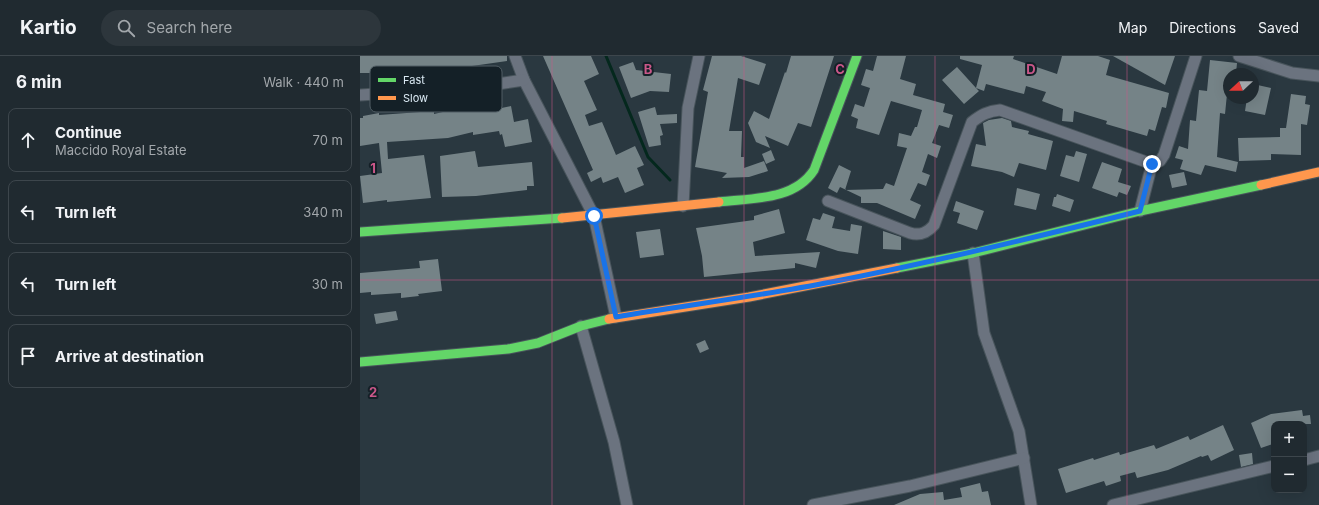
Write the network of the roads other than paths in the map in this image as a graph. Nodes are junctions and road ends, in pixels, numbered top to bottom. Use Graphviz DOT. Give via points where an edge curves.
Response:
graph roads {
  1 [pos="515,56"];
  2 [pos="699,56"];
  3 [pos="857,56"];
  4 [pos="1196,56"];
  5 [pos="1239,56"];
  6 [pos="1319,76"];
  7 [pos="524,80"];
  8 [pos="502,83"];
  9 [pos="370,94"];
  10 [pos="360,95"];
  11 [pos="1152,164"];
  12 [pos="1319,172"];
  13 [pos="828,201"];
  14 [pos="683,206"];
  15 [pos="1140,211"];
  16 [pos="594,216"];
  17 [pos="360,232"];
  18 [pos="973,253"];
  19 [pos="616,317"];
  20 [pos="582,326"];
  21 [pos="360,362"];
  22 [pos="1319,456"];
  23 [pos="1024,458"];
  24 [pos="1307,459"];
  25 [pos="1271,467"];
  26 [pos="627,505"];
  27 [pos="813,505"];
  28 [pos="1031,505"];
  29 [pos="1113,505"];
  1 -- 7 [label="street"];
  2 -- 14 [label="street" via="688,108"];
  3 -- 14 [label="street" via="808,180 788,192"];
  4 -- 11 [label="street" via="1164,155 1160,161"];
  5 -- 6 [label="street" via="1292,73"];
  7 -- 8 [label="street"];
  7 -- 16 [label="street"];
  9 -- 10 [label="street"];
  11 -- 13 [label="street" via="1000,110 989,111 972,122 934,225 925,233 910,233"];
  11 -- 15 [label="street"];
  12 -- 15 [label="street"];
  14 -- 16 [label="street"];
  15 -- 18 [label="street"];
  16 -- 17 [label="street"];
  16 -- 19 [label="street"];
  18 -- 19 [label="street" via="749,297"];
  18 -- 23 [label="street" via="984,333 1019,431"];
  19 -- 20 [label="street"];
  20 -- 21 [label="street" via="538,343 508,349"];
  20 -- 26 [label="street" via="614,442"];
  22 -- 24 [label="street"];
  23 -- 27 [label="street" via="910,486"];
  23 -- 28 [label="street"];
  25 -- 29 [label="street"];
}
